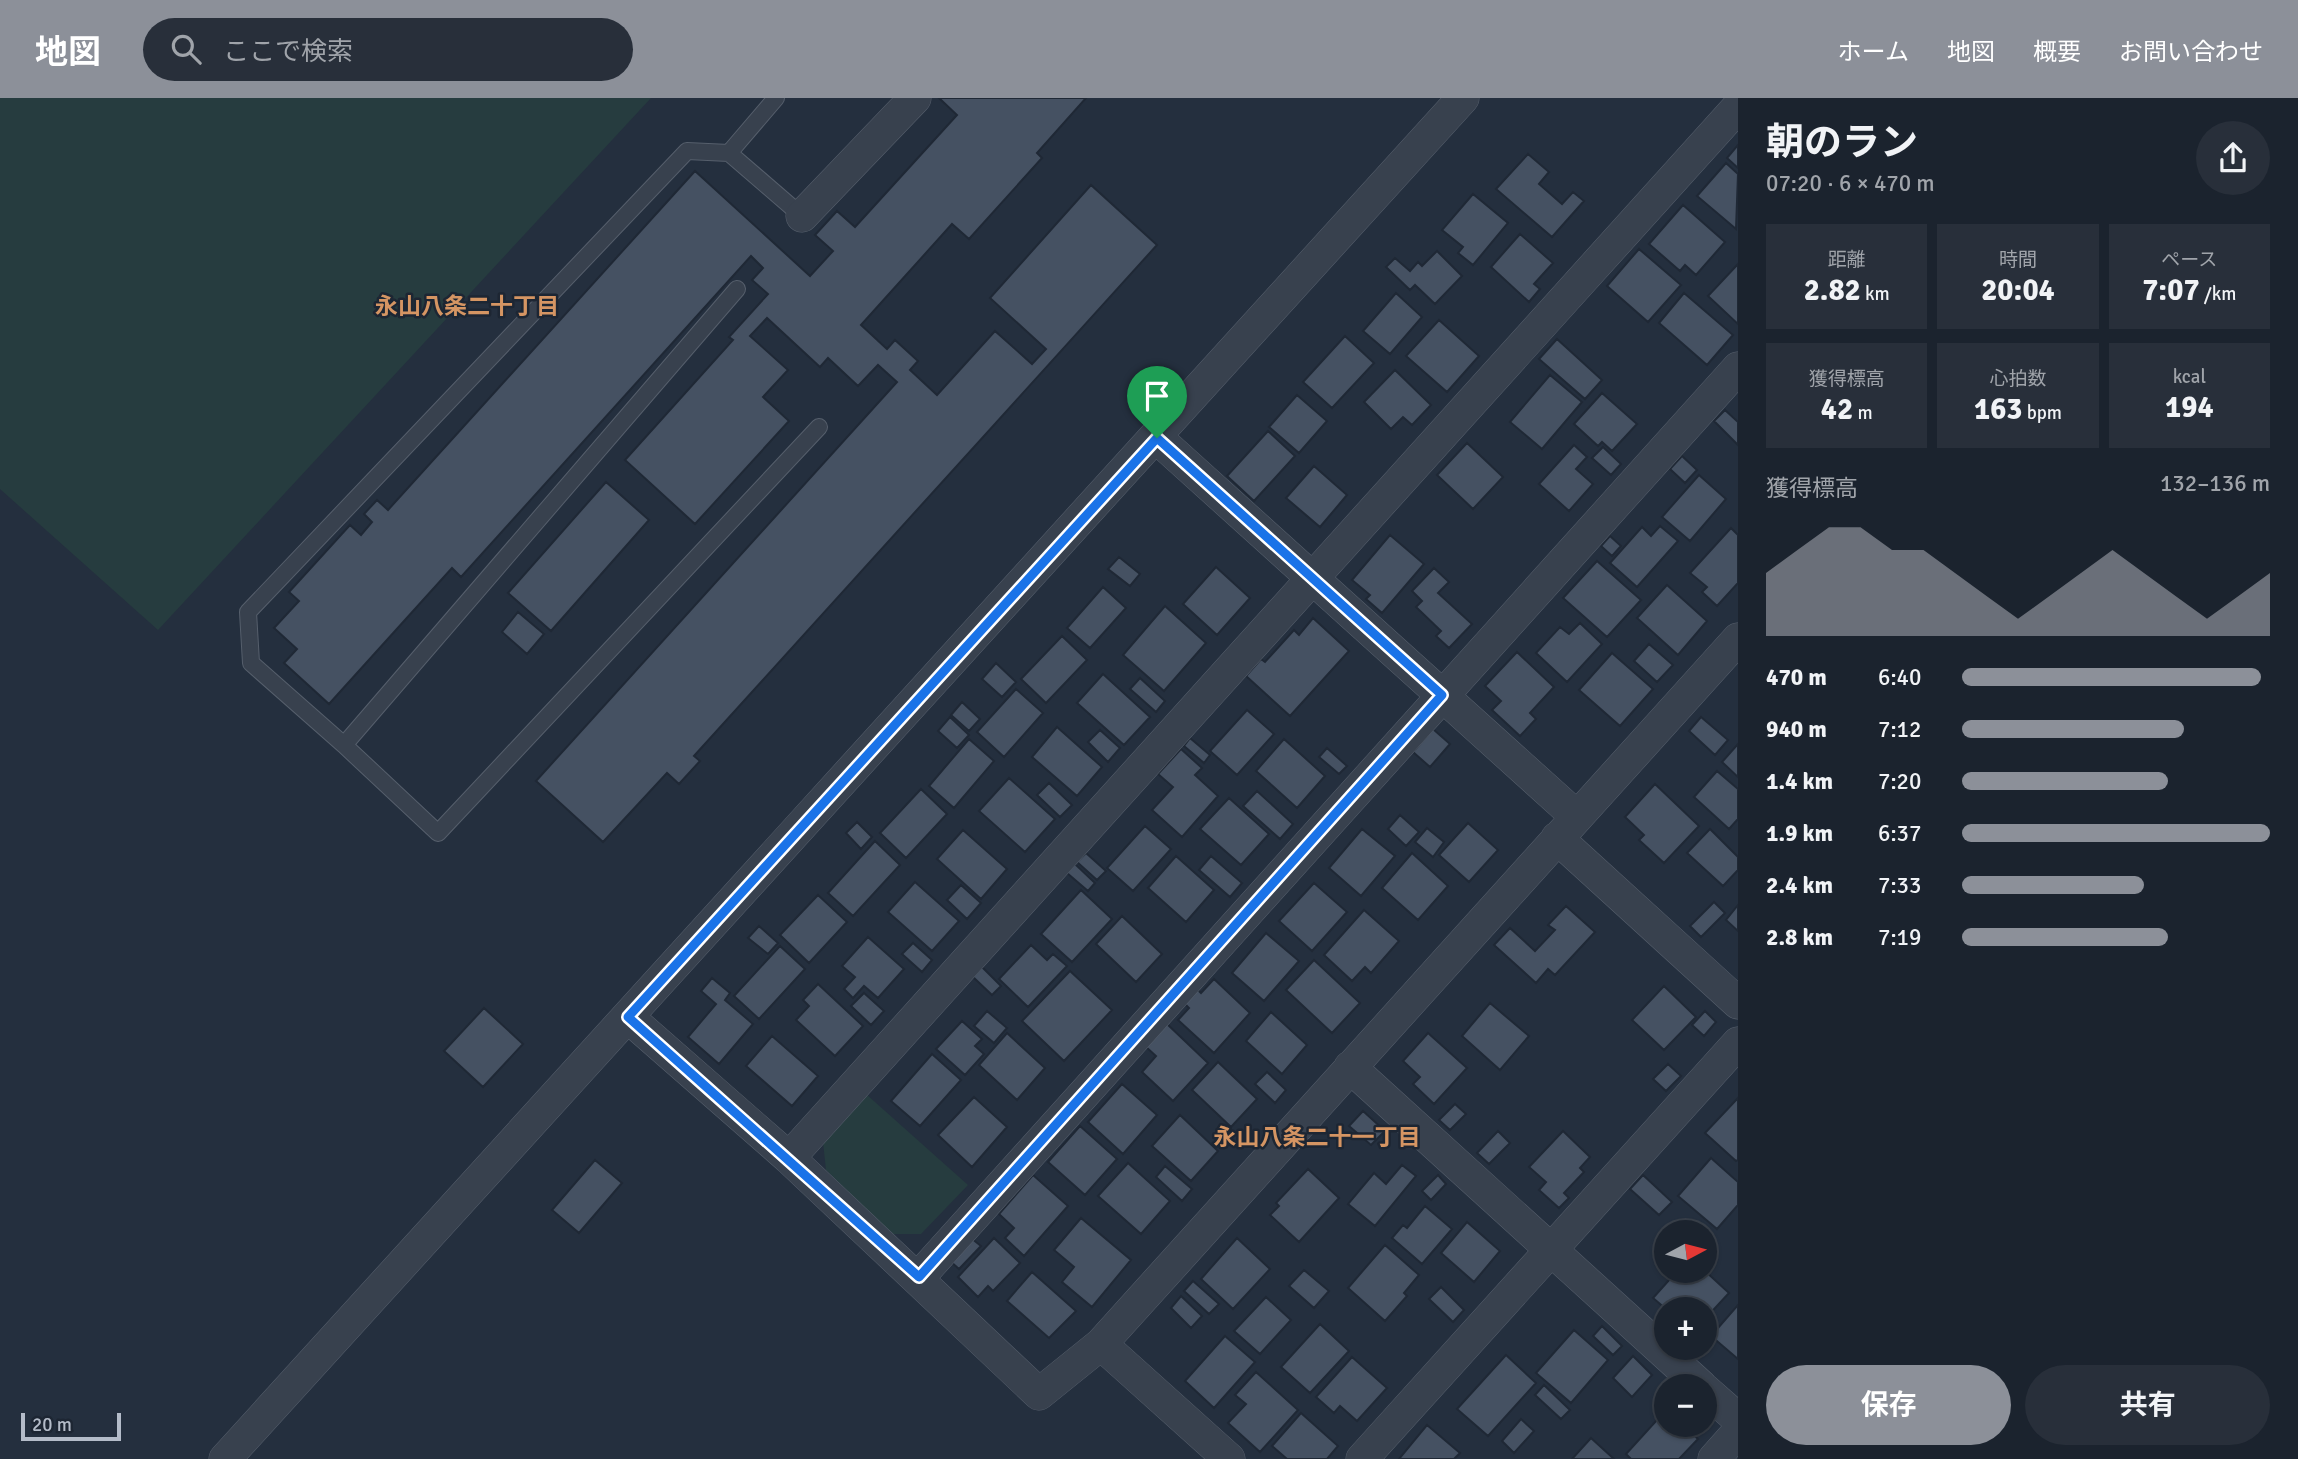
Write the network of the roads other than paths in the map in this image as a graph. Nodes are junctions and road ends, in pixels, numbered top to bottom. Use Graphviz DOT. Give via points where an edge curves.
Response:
graph roads {
  1 [pos="776,98"];
  2 [pos="915,98"];
  3 [pos="1463,98"];
  4 [pos="1738,107"];
  5 [pos="729,153"];
  6 [pos="802,216"];
  7 [pos="737,289"];
  8 [pos="1738,368"];
  9 [pos="819,426"];
  10 [pos="1157,438"];
  11 [pos="1311,579"];
  12 [pos="1738,639"];
  13 [pos="1442,695"];
  14 [pos="344,745"];
  15 [pos="1567,827"];
  16 [pos="1738,1003"];
  17 [pos="628,1017"];
  18 [pos="1738,1043"];
  19 [pos="1350,1067"];
  20 [pos="789,1158"];
  21 [pos="1550,1249"];
  22 [pos="919,1277"];
  23 [pos="1101,1344"];
  24 [pos="1689,1374"];
  25 [pos="1717,1400"];
  26 [pos="1738,1419"];
  27 [pos="1738,1432"];
  28 [pos="225,1459"];
  29 [pos="1228,1459"];
  30 [pos="1362,1459"];
  31 [pos="1714,1459"];
  1 -- 5 [label="lane"];
  2 -- 6 [label="street"];
  3 -- 10 [label="street"];
  4 -- 11 [label="street"];
  5 -- 6 [label="lane"];
  5 -- 14 [label="lane" via="687,151 248,612 251,663"];
  7 -- 14 [label="lane"];
  8 -- 13 [label="street"];
  9 -- 14 [label="lane" via="438,833"];
  10 -- 11 [label="street"];
  10 -- 17 [label="street"];
  11 -- 13 [label="street"];
  11 -- 20 [label="street"];
  12 -- 15 [label="street"];
  13 -- 15 [label="street"];
  13 -- 22 [label="street"];
  15 -- 16 [label="street"];
  15 -- 19 [label="street"];
  17 -- 20 [label="street"];
  17 -- 28 [label="street"];
  18 -- 21 [label="street"];
  19 -- 21 [label="street"];
  19 -- 23 [label="street"];
  20 -- 22 [label="street"];
  21 -- 24 [label="street"];
  21 -- 30 [label="street"];
  22 -- 23 [label="street" via="1039,1394"];
  23 -- 29 [label="street"];
  25 -- 26 [label="street"];
  27 -- 31 [label="street"];
}
